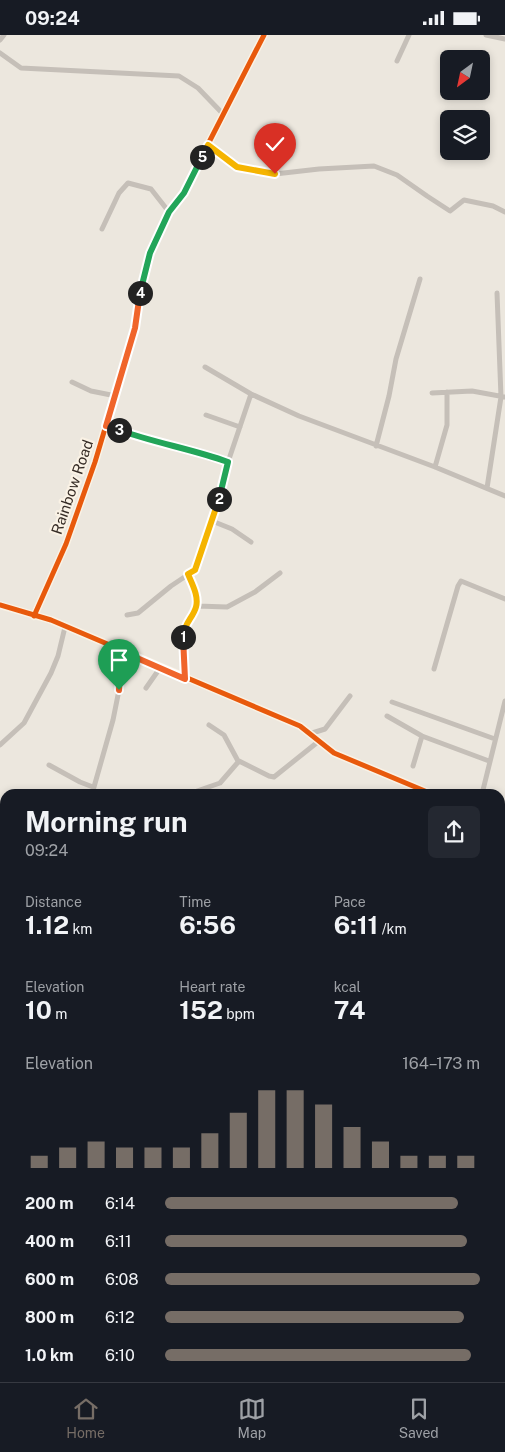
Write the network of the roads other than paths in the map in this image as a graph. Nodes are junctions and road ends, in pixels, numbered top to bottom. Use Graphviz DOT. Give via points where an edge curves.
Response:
graph roads {
  1 [pos="4,35"];
  2 [pos="264,35"];
  3 [pos="409,35"];
  4 [pos="486,35"];
  5 [pos="505,39"];
  6 [pos="0,40"];
  7 [pos="0,53"];
  8 [pos="397,61"];
  9 [pos="224,115"];
  10 [pos="208,145"];
  11 [pos="169,212"];
  12 [pos="505,212"];
  13 [pos="102,229"];
  14 [pos="420,279"];
  15 [pos="497,293"];
  16 [pos="205,367"];
  17 [pos="72,381"];
  18 [pos="447,392"];
  19 [pos="432,393"];
  20 [pos="251,394"];
  21 [pos="116,396"];
  22 [pos="503,397"];
  23 [pos="206,415"];
  24 [pos="106,426"];
  25 [pos="240,427"];
  26 [pos="376,446"];
  27 [pos="228,462"];
  28 [pos="435,467"];
  29 [pos="486,489"];
  30 [pos="505,496"];
  31 [pos="212,521"];
  32 [pos="250,542"];
  33 [pos="280,573"];
  34 [pos="188,574"];
  35 [pos="505,599"];
  36 [pos="0,605"];
  37 [pos="196,606"];
  38 [pos="34,615"];
  39 [pos="127,615"];
  40 [pos="65,627"];
  41 [pos="121,651"];
  42 [pos="160,668"];
  43 [pos="434,669"];
  44 [pos="185,679"];
  45 [pos="146,688"];
  46 [pos="350,696"];
  47 [pos="505,701"];
  48 [pos="392,703"];
  49 [pos="387,716"];
  50 [pos="503,719"];
  51 [pos="209,725"];
  52 [pos="310,734"];
  53 [pos="422,736"];
  54 [pos="495,739"];
  55 [pos="319,741"];
  56 [pos="0,745"];
  57 [pos="238,761"];
  58 [pos="490,761"];
  59 [pos="49,765"];
  60 [pos="413,766"];
  61 [pos="93,787"];
  62 [pos="203,789"];
  63 [pos="420,789"];
  64 [pos="483,789"];
  1 -- 6 [label="street"];
  2 -- 9 [label="street, Rainbow Road"];
  3 -- 8 [label="street"];
  4 -- 5 [label="street"];
  7 -- 9 [label="street" via="21,68 179,76 198,88"];
  9 -- 10 [label="street, Rainbow Road"];
  10 -- 11 [label="street, Rainbow Road" via="184,193"];
  10 -- 12 [label="street" via="237,167 275,174 374,166 397,175 450,211 464,200 485,203"];
  11 -- 13 [label="street" via="151,189 128,183 119,193"];
  11 -- 21 [label="street, Rainbow Road" via="150,253 135,328"];
  14 -- 26 [label="street" via="396,359"];
  15 -- 22 [label="street"];
  16 -- 20 [label="street"];
  17 -- 21 [label="street" via="91,391"];
  18 -- 19 [label="street"];
  18 -- 22 [label="street" via="472,391"];
  18 -- 28 [label="street" via="447,425"];
  20 -- 25 [label="street"];
  20 -- 26 [label="street"];
  21 -- 24 [label="street, Rainbow Road"];
  22 -- 29 [label="street"];
  23 -- 25 [label="street"];
  24 -- 27 [label="street"];
  24 -- 38 [label="street, Rainbow Road" via="66,544"];
  25 -- 27 [label="street"];
  26 -- 28 [label="street"];
  27 -- 31 [label="street"];
  28 -- 29 [label="street"];
  29 -- 30 [label="street"];
  31 -- 32 [label="street" via="232,529"];
  31 -- 34 [label="street" via="195,570"];
  33 -- 37 [label="street" via="227,607"];
  34 -- 37 [label="street" via="196,593"];
  34 -- 39 [label="street" via="138,613"];
  35 -- 43 [label="street" via="466,582 460,583"];
  36 -- 38 [label="street"];
  37 -- 44 [label="street" via="184,629"];
  38 -- 40 [label="street"];
  40 -- 41 [label="street"];
  40 -- 56 [label="street" via="51,673 24,723"];
  41 -- 42 [label="street"];
  41 -- 61 [label="street" via="119,690 113,720"];
  42 -- 44 [label="street"];
  42 -- 45 [label="street"];
  44 -- 52 [label="street" via="300,726"];
  46 -- 52 [label="street" via="325,729"];
  47 -- 50 [label="street"];
  48 -- 54 [label="street"];
  49 -- 53 [label="street"];
  50 -- 54 [label="street"];
  51 -- 57 [label="street" via="224,735"];
  52 -- 55 [label="street"];
  53 -- 58 [label="street"];
  53 -- 60 [label="street"];
  54 -- 58 [label="street"];
  55 -- 57 [label="street" via="274,777"];
  55 -- 63 [label="street" via="334,753"];
  57 -- 62 [label="street" via="220,783"];
  58 -- 64 [label="street"];
  59 -- 61 [label="street"];
}
